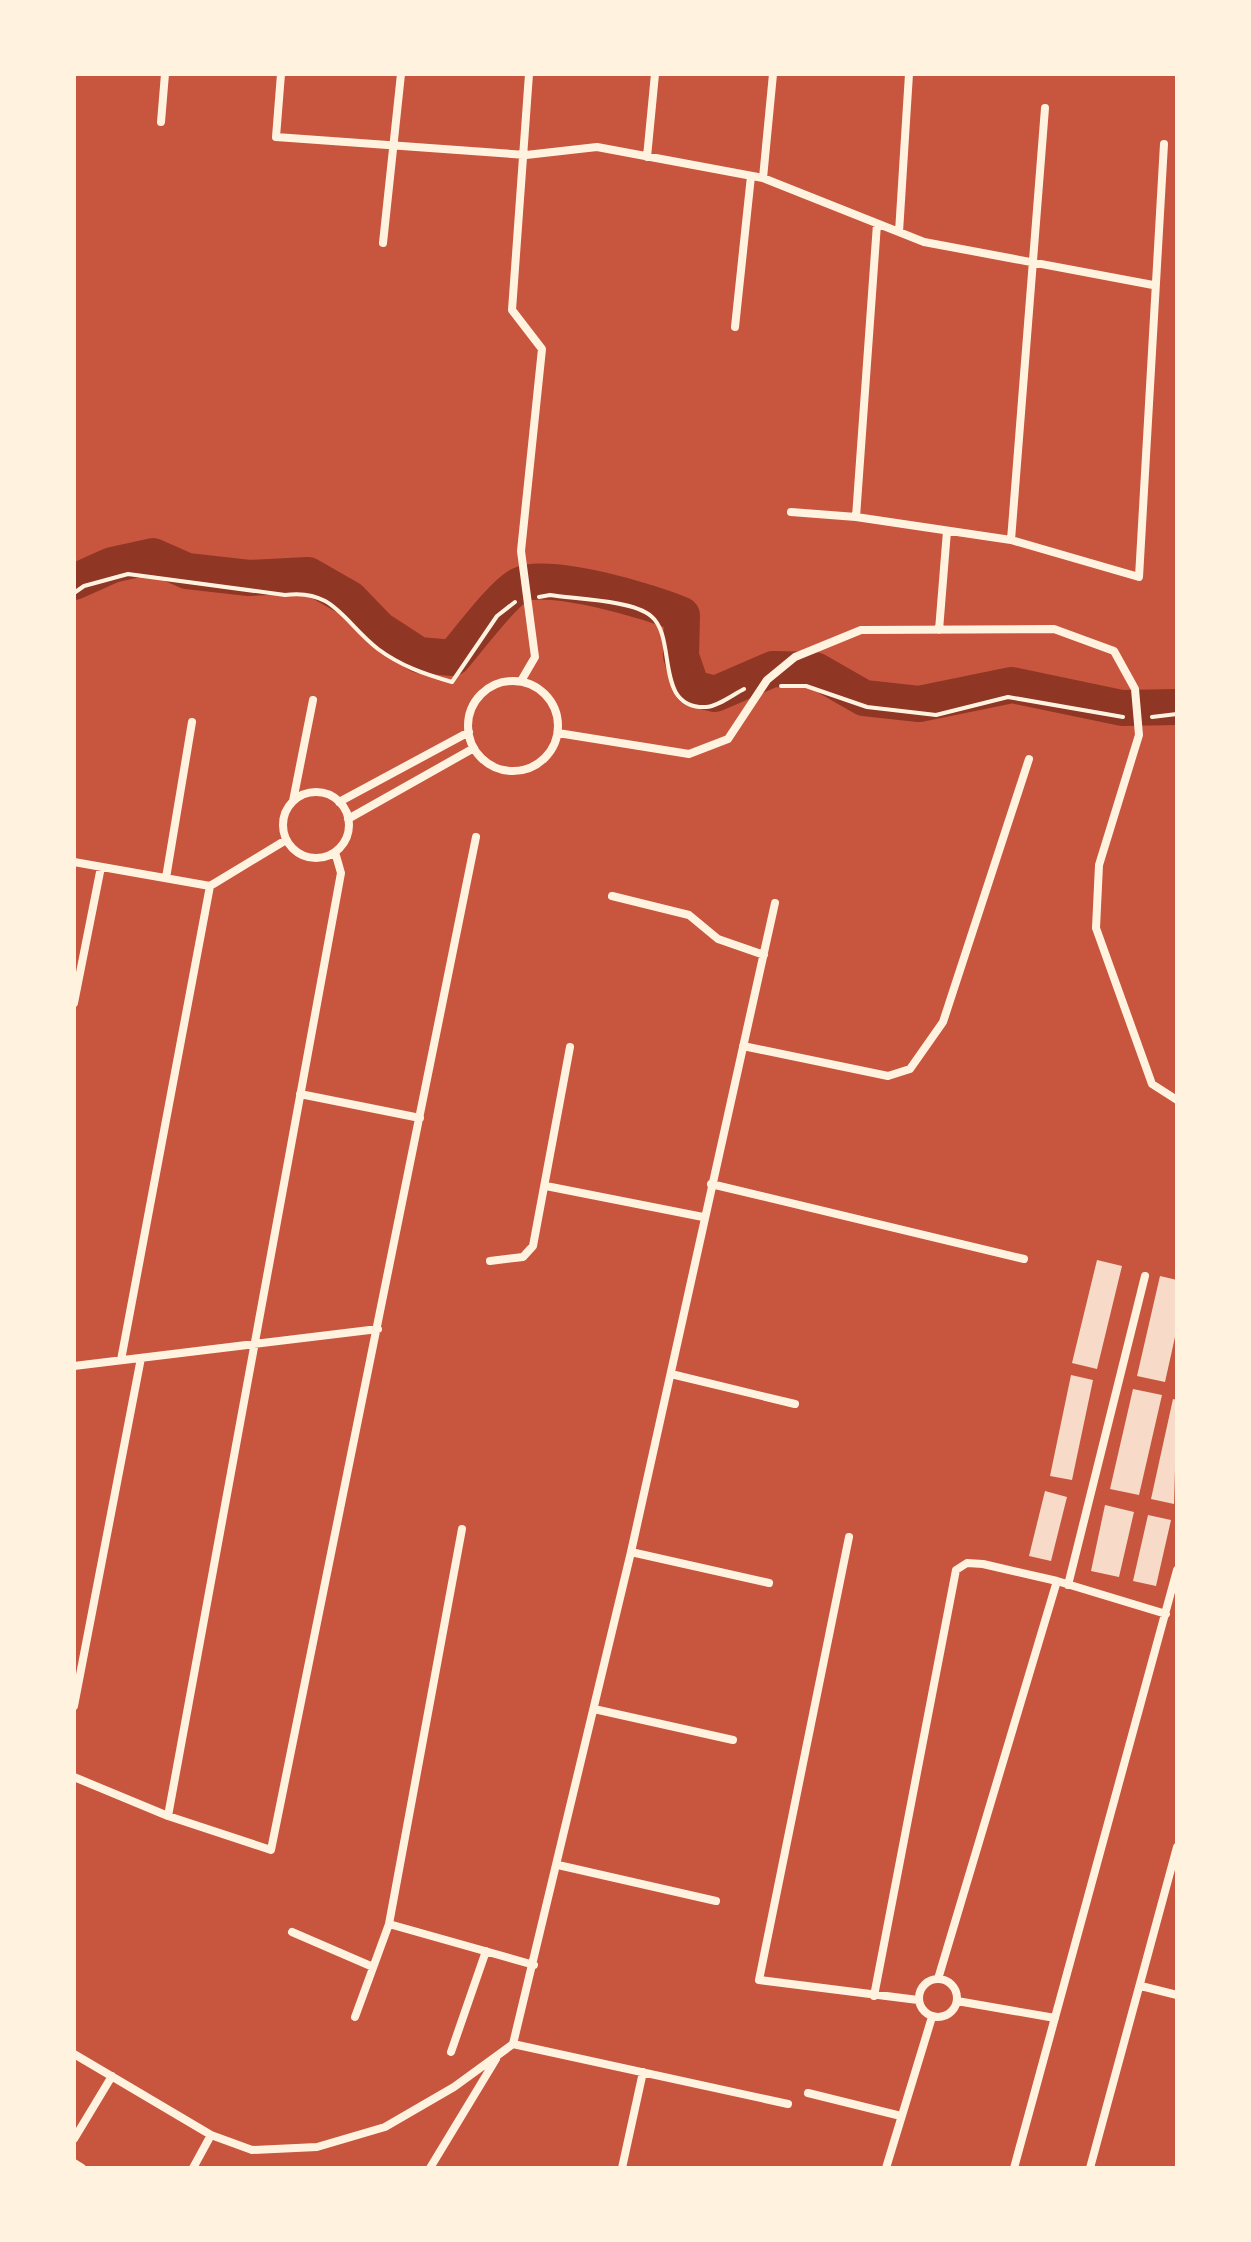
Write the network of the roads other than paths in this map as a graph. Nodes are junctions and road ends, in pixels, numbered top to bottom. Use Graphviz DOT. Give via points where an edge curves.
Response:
graph roads {
  1 [pos="165,74"];
  2 [pos="281,74"];
  3 [pos="401,74"];
  4 [pos="529,74"];
  5 [pos="655,74"];
  6 [pos="773,74"];
  7 [pos="909,74"];
  8 [pos="1045,108"];
  9 [pos="161,122"];
  10 [pos="1164,144"];
  11 [pos="395,145"];
  12 [pos="526,155"];
  13 [pos="647,157"];
  14 [pos="751,176"];
  15 [pos="763,178"];
  16 [pos="877,224"];
  17 [pos="899,232"];
  18 [pos="383,243"];
  19 [pos="1031,262"];
  20 [pos="1153,285"];
  21 [pos="735,327"];
  22 [pos="791,512"];
  23 [pos="856,517"];
  24 [pos="947,531"];
  25 [pos="1011,540"];
  26 [pos="939,630"];
  27 [pos="521,681"];
  28 [pos="313,700"];
  29 [pos="192,722"];
  30 [pos="469,732"];
  31 [pos="558,733"];
  32 [pos="474,748"];
  33 [pos="1029,759"];
  34 [pos="293,802"];
  35 [pos="339,802"];
  36 [pos="348,819"];
  37 [pos="476,837"];
  38 [pos="286,840"];
  39 [pos="335,852"];
  40 [pos="74,862"];
  41 [pos="101,867"];
  42 [pos="166,878"];
  43 [pos="210,886"];
  44 [pos="612,896"];
  45 [pos="775,903"];
  46 [pos="764,955"];
  47 [pos="74,1003"];
  48 [pos="743,1046"];
  49 [pos="570,1047"];
  50 [pos="300,1094"];
  51 [pos="1177,1100"];
  52 [pos="420,1118"];
  53 [pos="711,1184"];
  54 [pos="546,1186"];
  55 [pos="703,1217"];
  56 [pos="1024,1259"];
  57 [pos="490,1261"];
  58 [pos="1145,1276"];
  59 [pos="378,1329"];
  60 [pos="254,1344"];
  61 [pos="141,1358"];
  62 [pos="121,1360"];
  63 [pos="74,1366"];
  64 [pos="671,1374"];
  65 [pos="795,1404"];
  66 [pos="462,1529"];
  67 [pos="849,1537"];
  68 [pos="631,1552"];
  69 [pos="1177,1570"];
  70 [pos="1057,1581"];
  71 [pos="769,1583"];
  72 [pos="1068,1585"];
  73 [pos="1166,1614"];
  74 [pos="74,1706"];
  75 [pos="594,1709"];
  76 [pos="733,1740"];
  77 [pos="74,1777"];
  78 [pos="168,1816"];
  79 [pos="1177,1847"];
  80 [pos="558,1865"];
  81 [pos="716,1901"];
  82 [pos="389,1924"];
  83 [pos="292,1932"];
  84 [pos="486,1951"];
  85 [pos="534,1965"];
  86 [pos="373,1967"];
  87 [pos="938,1979"];
  88 [pos="1141,1986"];
  89 [pos="1177,1995"];
  90 [pos="874,1996"];
  91 [pos="918,2000"];
  92 [pos="957,2001"];
  93 [pos="355,2017"];
  94 [pos="932,2017"];
  95 [pos="1055,2018"];
  96 [pos="513,2044"];
  97 [pos="451,2052"];
  98 [pos="74,2054"];
  99 [pos="499,2054"];
  100 [pos="643,2072"];
  101 [pos="112,2076"];
  102 [pos="808,2093"];
  103 [pos="788,2104"];
  104 [pos="901,2116"];
  105 [pos="211,2135"];
  106 [pos="74,2139"];
  107 [pos="74,2163"];
  108 [pos="82,2168"];
  109 [pos="193,2168"];
  110 [pos="430,2168"];
  111 [pos="622,2168"];
  112 [pos="886,2168"];
  113 [pos="1014,2168"];
  114 [pos="1090,2168"];
  1 -- 9 [label="street"];
  2 -- 11 [label="street" via="276,137"];
  3 -- 11 [label="street"];
  4 -- 12 [label="street"];
  5 -- 13 [label="street"];
  6 -- 15 [label="street"];
  7 -- 17 [label="street"];
  8 -- 19 [label="street"];
  10 -- 20 [label="street"];
  11 -- 12 [label="street"];
  11 -- 18 [label="street"];
  12 -- 13 [label="street" via="597,147"];
  12 -- 27 [label="street" via="512,310 542,349 521,551 535,657"];
  13 -- 14 [label="street"];
  14 -- 15 [label="street"];
  14 -- 21 [label="street"];
  15 -- 16 [label="street"];
  16 -- 17 [label="street"];
  16 -- 23 [label="street"];
  17 -- 19 [label="street" via="924,242"];
  19 -- 20 [label="street"];
  19 -- 25 [label="street"];
  20 -- 25 [label="street" via="1139,577"];
  22 -- 23 [label="street"];
  23 -- 24 [label="street"];
  24 -- 25 [label="street"];
  24 -- 26 [label="street"];
  26 -- 31 [label="street" via="861,630 795,657 764,683 728,739 689,754"];
  26 -- 51 [label="street" via="1054,629 1114,651 1135,689 1139,735 1099,865 1096,928 1152,1084"];
  27 -- 30 [label="street" via="493,685 482,693 469,718"];
  27 -- 31 [label="street" via="547,695 557,713"];
  28 -- 34 [label="street"];
  29 -- 42 [label="street"];
  30 -- 32 [label="street"];
  30 -- 35 [label="street"];
  31 -- 32 [label="street" via="547,755 527,769 492,765"];
  32 -- 36 [label="street"];
  33 -- 48 [label="street" via="943,1022 910,1069 888,1076"];
  34 -- 35 [label="street" via="321,793"];
  34 -- 38 [label="street" via="283,820"];
  35 -- 36 [label="street"];
  36 -- 39 [label="street" via="346,837"];
  37 -- 52 [label="street"];
  38 -- 39 [label="street" via="302,856"];
  38 -- 43 [label="street"];
  39 -- 50 [label="street" via="341,873"];
  40 -- 41 [label="street"];
  41 -- 42 [label="street"];
  41 -- 47 [label="street"];
  42 -- 43 [label="street"];
  43 -- 62 [label="street"];
  44 -- 46 [label="street" via="689,915 718,939"];
  45 -- 46 [label="street"];
  46 -- 48 [label="street"];
  48 -- 53 [label="street"];
  49 -- 54 [label="street"];
  50 -- 52 [label="street"];
  50 -- 60 [label="street"];
  52 -- 59 [label="street"];
  53 -- 55 [label="street"];
  53 -- 56 [label="street"];
  54 -- 55 [label="street"];
  54 -- 57 [label="street" via="529,1252"];
  55 -- 64 [label="street"];
  58 -- 72 [label="street"];
  59 -- 60 [label="street"];
  59 -- 78 [label="street" via="271,1850"];
  60 -- 61 [label="street"];
  60 -- 78 [label="street"];
  61 -- 62 [label="street"];
  61 -- 74 [label="street"];
  62 -- 63 [label="street"];
  64 -- 65 [label="street"];
  64 -- 68 [label="street"];
  66 -- 82 [label="street"];
  67 -- 90 [label="street" via="759,1980"];
  68 -- 71 [label="street"];
  68 -- 75 [label="street"];
  69 -- 73 [label="street"];
  70 -- 72 [label="street"];
  70 -- 87 [label="street"];
  70 -- 90 [label="street" via="967,1563 955,1574"];
  72 -- 73 [label="street"];
  73 -- 95 [label="street"];
  75 -- 76 [label="street"];
  75 -- 80 [label="street"];
  77 -- 78 [label="street"];
  79 -- 88 [label="street"];
  80 -- 81 [label="street"];
  80 -- 85 [label="street"];
  82 -- 84 [label="street"];
  82 -- 86 [label="street"];
  83 -- 86 [label="street"];
  84 -- 85 [label="street"];
  84 -- 97 [label="street"];
  85 -- 96 [label="street"];
  86 -- 93 [label="street"];
  87 -- 91 [label="street" via="920,1989"];
  87 -- 92 [label="street" via="956,1990"];
  88 -- 89 [label="street"];
  88 -- 114 [label="street"];
  90 -- 91 [label="street"];
  91 -- 94 [label="street"];
  92 -- 94 [label="street" via="943,2017"];
  92 -- 95 [label="street"];
  94 -- 104 [label="street"];
  95 -- 113 [label="street"];
  96 -- 99 [label="street"];
  96 -- 100 [label="street"];
  98 -- 101 [label="street"];
  99 -- 105 [label="street" via="385,2127 317,2147 252,2150"];
  99 -- 110 [label="street"];
  100 -- 103 [label="street"];
  100 -- 111 [label="street"];
  101 -- 105 [label="street"];
  101 -- 106 [label="street"];
  102 -- 104 [label="street"];
  104 -- 112 [label="street"];
  105 -- 109 [label="street"];
  107 -- 108 [label="street"];
}
